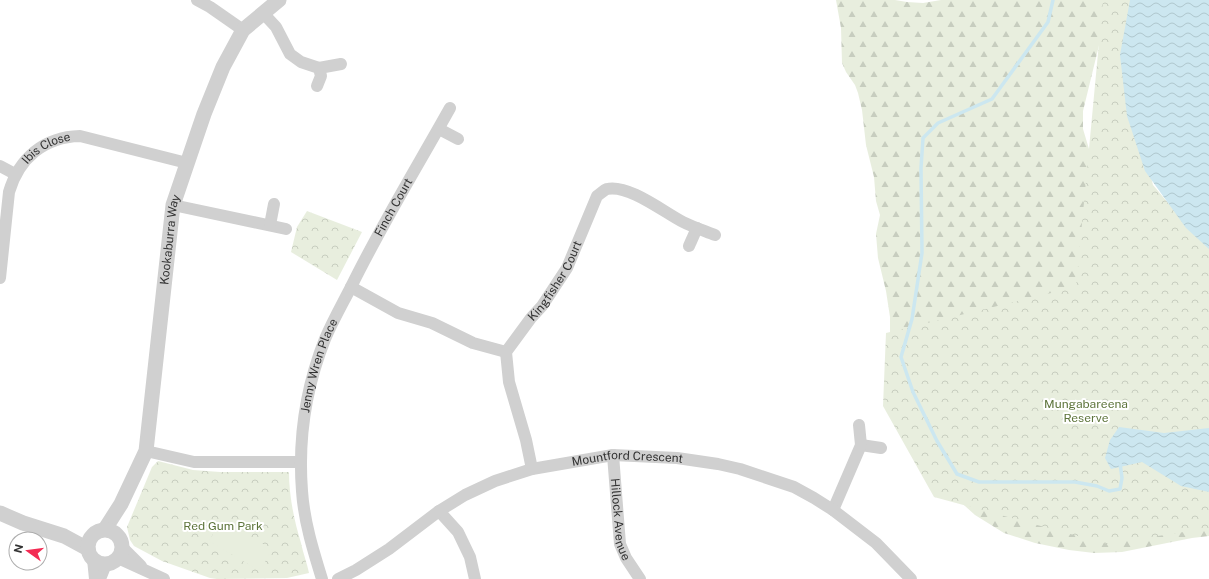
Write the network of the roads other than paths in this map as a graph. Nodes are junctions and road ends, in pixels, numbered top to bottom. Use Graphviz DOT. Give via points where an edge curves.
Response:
graph roads {
  1 [pos="197,0"];
  2 [pos="279,0"];
  3 [pos="263,13"];
  4 [pos="243,30"];
  5 [pos="341,64"];
  6 [pos="319,68"];
  7 [pos="318,86"];
  8 [pos="450,108"];
  9 [pos="439,128"];
  10 [pos="458,139"];
  11 [pos="187,163"];
  12 [pos="0,166"];
  13 [pos="15,174"];
  14 [pos="274,204"];
  15 [pos="172,205"];
  16 [pos="270,225"];
  17 [pos="697,228"];
  18 [pos="286,229"];
  19 [pos="715,235"];
  20 [pos="689,246"];
  21 [pos="0,278"];
  22 [pos="351,287"];
  23 [pos="506,352"];
  24 [pos="859,424"];
  25 [pos="861,445"];
  26 [pos="881,448"];
  27 [pos="146,451"];
  28 [pos="613,455"];
  29 [pos="301,462"];
  30 [pos="532,469"];
  31 [pos="833,510"];
  32 [pos="439,511"];
  33 [pos="0,513"];
  34 [pos="105,547"];
  35 [pos="95,579"];
  36 [pos="100,579"];
  37 [pos="164,579"];
  38 [pos="322,579"];
  39 [pos="338,579"];
  40 [pos="475,579"];
  41 [pos="640,579"];
  42 [pos="912,579"];
  1 -- 4 [label="street"];
  2 -- 3 [label="street, Kookaburra Way"];
  3 -- 4 [label="street, Kookaburra Way"];
  3 -- 6 [label="street" via="276,27 290,54 301,62"];
  4 -- 11 [label="street, Kookaburra Way" via="223,68"];
  5 -- 6 [label="street"];
  6 -- 7 [label="street" via="321,76"];
  8 -- 9 [label="street, Finch Court"];
  9 -- 10 [label="street"];
  9 -- 22 [label="street, Finch Court" via="370,248"];
  11 -- 13 [label="street, Ibis Close" via="80,136 46,143 21,164"];
  11 -- 15 [label="street, Kookaburra Way"];
  12 -- 13 [label="street"];
  13 -- 21 [label="street, Ibis Close" via="9,192"];
  14 -- 16 [label="street"];
  15 -- 16 [label="street"];
  15 -- 27 [label="street, Kookaburra Way"];
  16 -- 18 [label="street"];
  17 -- 19 [label="street, Kingfisher Court"];
  17 -- 20 [label="street"];
  17 -- 23 [label="street, Kingfisher Court" via="631,193 607,189 597,196 567,268 542,306"];
  22 -- 23 [label="street" via="398,313 432,323 473,343"];
  22 -- 29 [label="street, Jenny Wren Place" via="325,340 313,377 302,434"];
  23 -- 30 [label="street" via="509,382"];
  24 -- 25 [label="street"];
  25 -- 26 [label="street"];
  25 -- 31 [label="street"];
  27 -- 29 [label="street" via="194,462"];
  27 -- 34 [label="street, Kookaburra Way" via="121,504"];
  28 -- 30 [label="street, Mountford Crescent"];
  28 -- 31 [label="street, Mountford Crescent" via="677,458 740,469 794,487"];
  28 -- 41 [label="street, Hillock Avenue" via="620,544"];
  29 -- 38 [label="street, Jenny Wren Place" via="305,518"];
  30 -- 32 [label="street, Mountford Crescent" via="489,484"];
  31 -- 42 [label="street, Mountford Crescent" via="876,543"];
  32 -- 39 [label="street, Mountford Crescent" via="389,549"];
  32 -- 40 [label="street" via="458,532 470,557"];
  33 -- 34 [label="street" via="23,523"];
  34 -- 35 [label="street"];
  34 -- 36 [label="street"];
  34 -- 37 [label="street"];
}
